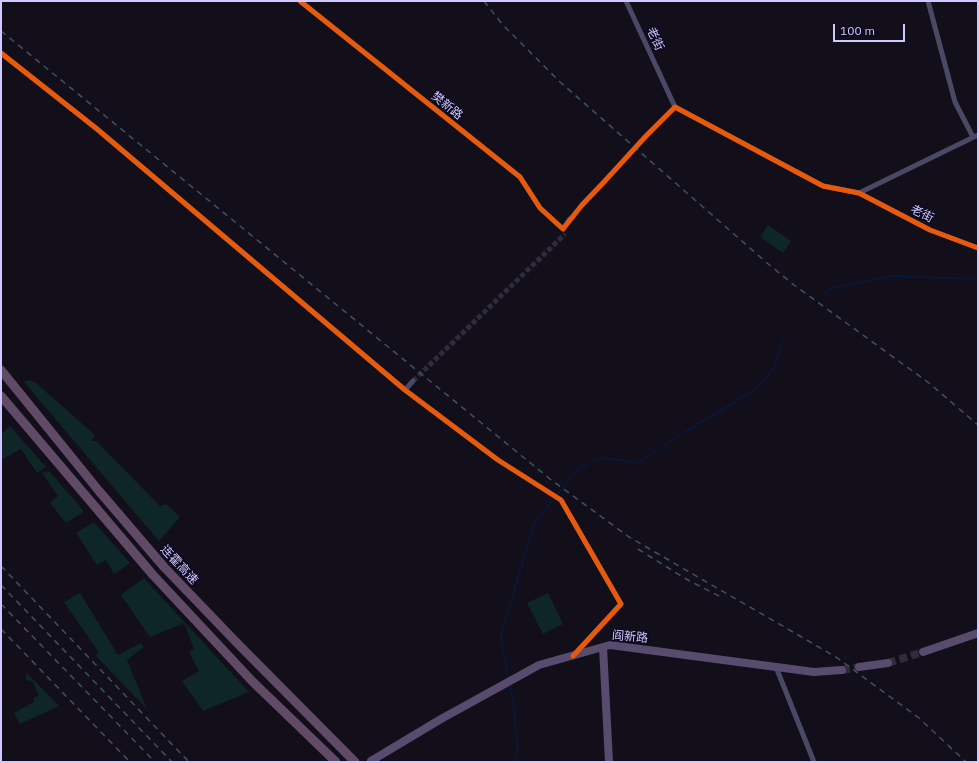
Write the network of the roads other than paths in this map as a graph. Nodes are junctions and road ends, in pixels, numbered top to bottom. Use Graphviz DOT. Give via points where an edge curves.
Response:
graph roads {
  1 [pos="300,1"];
  2 [pos="626,1"];
  3 [pos="928,1"];
  4 [pos="1,53"];
  5 [pos="675,106"];
  6 [pos="646,136"];
  7 [pos="976,136"];
  8 [pos="603,184"];
  9 [pos="858,193"];
  10 [pos="582,205"];
  11 [pos="569,220"];
  12 [pos="978,248"];
  13 [pos="1,370"];
  14 [pos="412,381"];
  15 [pos="405,390"];
  16 [pos="1,396"];
  17 [pos="978,633"];
  18 [pos="603,647"];
  19 [pos="923,652"];
  20 [pos="573,656"];
  21 [pos="888,663"];
  22 [pos="776,667"];
  23 [pos="858,667"];
  24 [pos="842,670"];
  25 [pos="310,737"];
  26 [pos="331,762"];
  27 [pos="336,762"];
  28 [pos="356,762"];
  29 [pos="371,762"];
  30 [pos="609,762"];
  31 [pos="814,762"];
  1 -- 11 [label="street, 樊新路" via="520,177 540,208 564,232"];
  2 -- 5 [label="street, 老街"];
  3 -- 7 [label="street" via="955,102"];
  4 -- 15 [label="street" via="96,129"];
  5 -- 6 [label="street"];
  5 -- 9 [label="street, 老街" via="823,186"];
  7 -- 9 [label="street"];
  8 -- 10 [label="street"];
  9 -- 12 [label="street, 老街" via="930,230"];
  13 -- 28 [label="highway, 连霍高速" via="164,567"];
  14 -- 15 [label="street"];
  15 -- 20 [label="street" via="498,460 561,500 621,604"];
  16 -- 25 [label="highway, 连霍高速" via="153,575 253,682"];
  17 -- 19 [label="main road"];
  18 -- 20 [label="main road, 阎新路"];
  18 -- 22 [label="main road, 阎新路" via="610,645"];
  18 -- 30 [label="main road"];
  20 -- 29 [label="main road, 阎新路" via="539,665 441,719"];
  21 -- 23 [label="main road"];
  22 -- 24 [label="main road, 阎新路" via="814,672"];
  22 -- 31 [label="street"];
  25 -- 26 [label="highway"];
  25 -- 27 [label="highway, 连霍高速"];
}
